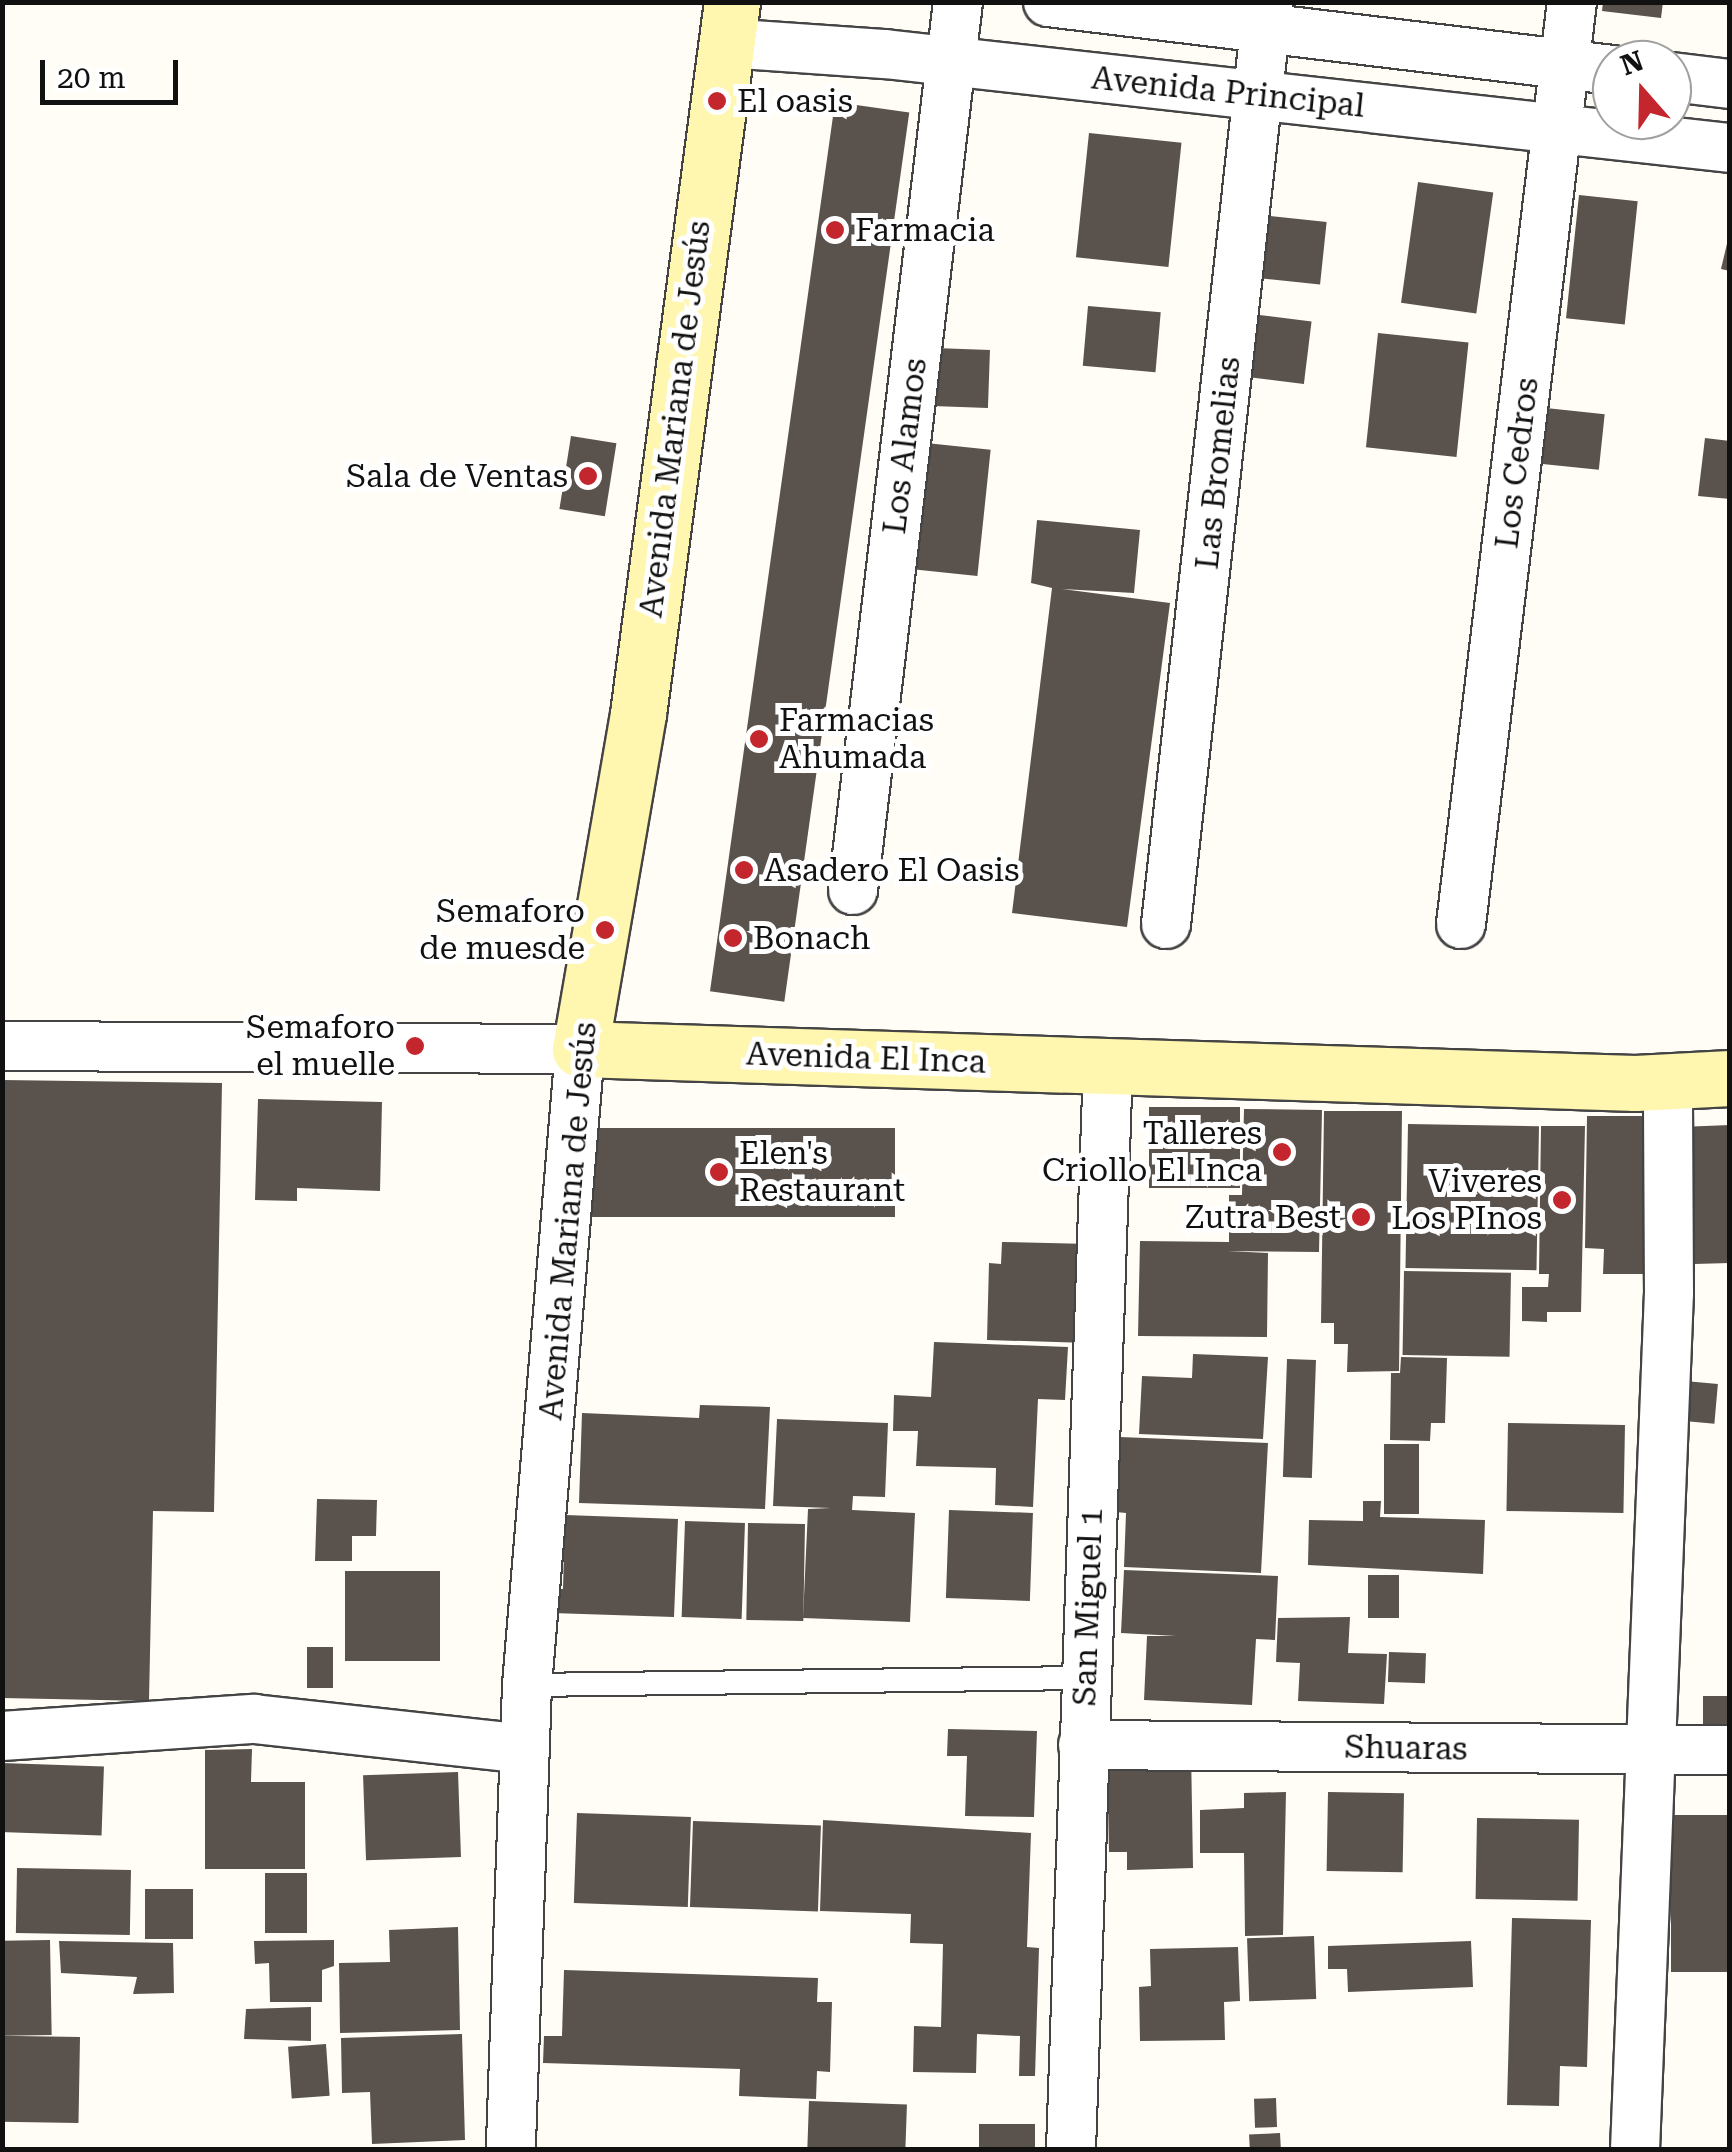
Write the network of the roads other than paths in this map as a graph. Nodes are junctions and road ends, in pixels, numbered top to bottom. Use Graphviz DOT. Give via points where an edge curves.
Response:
graph roads {
  1 [pos="958,2"];
  2 [pos="1048,2"];
  3 [pos="1572,2"];
  4 [pos="1267,16"];
  5 [pos="729,22"];
  6 [pos="951,61"];
  7 [pos="1565,64"];
  8 [pos="1592,67"];
  9 [pos="1692,79"];
  10 [pos="1730,84"];
  11 [pos="1258,96"];
  12 [pos="1557,128"];
  13 [pos="1730,148"];
  14 [pos="853,890"];
  15 [pos="1166,924"];
  16 [pos="1462,924"];
  17 [pos="2,1046"];
  18 [pos="580,1049"];
  19 [pos="1108,1065"];
  20 [pos="1730,1078"];
  21 [pos="1668,1081"];
  22 [pos="1085,1678"];
  23 [pos="527,1685"];
  24 [pos="2,1736"];
  25 [pos="1083,1745"];
  26 [pos="524,1749"];
  27 [pos="1650,1750"];
  28 [pos="1730,1750"];
  29 [pos="510,2150"];
  30 [pos="1070,2150"];
  31 [pos="1635,2150"];
  1 -- 6 [label="street, Los Alamos"];
  2 -- 4 [label="street, Avenida Principal"];
  3 -- 7 [label="street, Los Cedros"];
  4 -- 7 [label="street, Avenida Principal"];
  4 -- 11 [label="street, Las Bromelias"];
  5 -- 6 [label="street, Avenida Principal"];
  5 -- 18 [label="street, Avenida Mariana de Jesús" via="638,714"];
  6 -- 11 [label="street, Avenida Principal"];
  6 -- 14 [label="street, Los Alamos"];
  7 -- 8 [label="street, Avenida Principal"];
  7 -- 12 [label="street, Los Cedros"];
  9 -- 10 [label="street"];
  11 -- 12 [label="street, Avenida Principal"];
  11 -- 15 [label="street, Las Bromelias"];
  12 -- 13 [label="street, Avenida Principal"];
  12 -- 16 [label="street, Los Cedros"];
  17 -- 18 [label="street, Avenida El Inca"];
  18 -- 19 [label="street, Avenida El Inca"];
  18 -- 23 [label="street, Avenida Mariana de Jesús"];
  19 -- 21 [label="street, Avenida El Inca"];
  19 -- 22 [label="street, San Miguel 1"];
  20 -- 21 [label="street, Avenida El Inca"];
  21 -- 27 [label="street" via="1669,1294"];
  22 -- 23 [label="lane"];
  22 -- 25 [label="street, San Miguel 1"];
  23 -- 26 [label="street, Avenida Mariana de Jesús"];
  24 -- 26 [label="street" via="254,1719"];
  25 -- 27 [label="street, Shuaras"];
  25 -- 30 [label="street, San Miguel 1"];
  26 -- 29 [label="street, Avenida Mariana de Jesús"];
  27 -- 28 [label="street, Shuaras"];
  27 -- 31 [label="street"];
}
